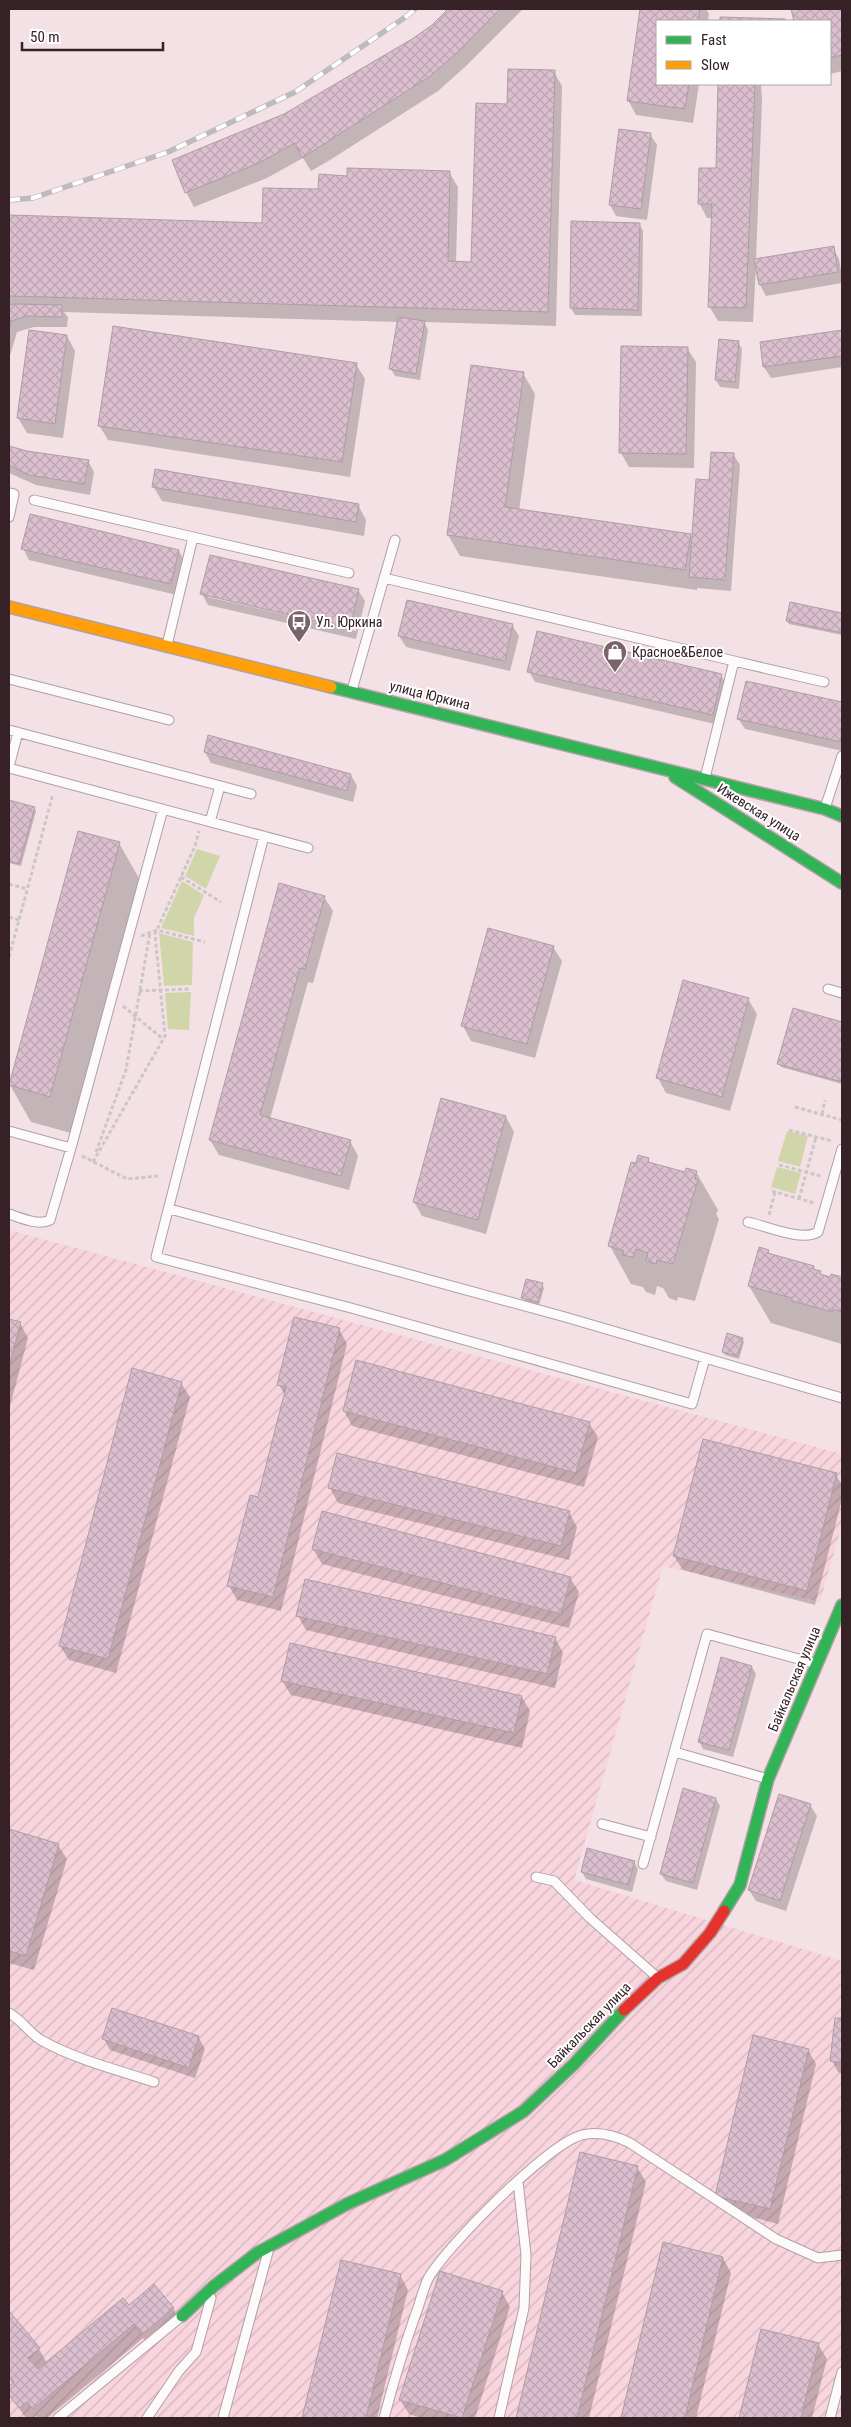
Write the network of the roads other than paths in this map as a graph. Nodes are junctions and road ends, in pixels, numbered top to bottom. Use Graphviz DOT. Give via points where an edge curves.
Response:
graph roads {
  1 [pos="9,493"];
  2 [pos="34,500"];
  3 [pos="9,517"];
  4 [pos="194,537"];
  5 [pos="395,540"];
  6 [pos="349,573"];
  7 [pos="384,578"];
  8 [pos="9,607"];
  9 [pos="167,646"];
  10 [pos="734,661"];
  11 [pos="9,679"];
  12 [pos="824,682"];
  13 [pos="352,690"];
  14 [pos="169,720"];
  15 [pos="13,731"];
  16 [pos="842,756"];
  17 [pos="659,767"];
  18 [pos="9,768"];
  19 [pos="705,778"];
  20 [pos="220,786"];
  21 [pos="251,794"];
  22 [pos="163,809"];
  23 [pos="825,809"];
  24 [pos="842,816"];
  25 [pos="206,821"];
  26 [pos="264,836"];
  27 [pos="308,848"];
  28 [pos="842,883"];
  29 [pos="828,989"];
  30 [pos="842,993"];
  31 [pos="9,1131"];
  32 [pos="70,1149"];
  33 [pos="842,1149"];
  34 [pos="170,1209"];
  35 [pos="9,1214"];
  36 [pos="748,1222"];
  37 [pos="705,1358"];
  38 [pos="842,1398"];
  39 [pos="842,1605"];
  40 [pos="817,1664"];
  41 [pos="675,1752"];
  42 [pos="768,1779"];
  43 [pos="602,1824"];
  44 [pos="650,1837"];
  45 [pos="643,1864"];
  46 [pos="536,1877"];
  47 [pos="658,1978"];
  48 [pos="9,2013"];
  49 [pos="154,2082"];
  50 [pos="518,2181"];
  51 [pos="270,2247"];
  52 [pos="842,2255"];
  53 [pos="214,2286"];
  54 [pos="182,2316"];
  55 [pos="842,2372"];
  56 [pos="58,2418"];
  57 [pos="148,2418"];
  58 [pos="223,2418"];
  59 [pos="384,2418"];
  60 [pos="500,2418"];
  61 [pos="830,2418"];
  1 -- 3 [label="lane" via="14,494"];
  2 -- 4 [label="lane"];
  4 -- 6 [label="lane"];
  4 -- 9 [label="lane"];
  5 -- 7 [label="lane"];
  7 -- 10 [label="lane"];
  7 -- 13 [label="lane"];
  8 -- 9 [label="street, улица Юркина"];
  9 -- 13 [label="street, улица Юркина"];
  10 -- 12 [label="lane"];
  10 -- 19 [label="lane"];
  11 -- 14 [label="lane"];
  13 -- 17 [label="street, улица Юркина"];
  15 -- 18 [label="lane"];
  15 -- 20 [label="lane"];
  16 -- 23 [label="lane"];
  17 -- 19 [label="street, улица Юркина"];
  17 -- 28 [label="street, Ижевская улица"];
  18 -- 22 [label="lane"];
  19 -- 23 [label="street, улица Юркина"];
  20 -- 21 [label="lane"];
  20 -- 25 [label="lane"];
  22 -- 25 [label="lane"];
  22 -- 32 [label="lane"];
  23 -- 24 [label="street, улица Юркина"];
  25 -- 26 [label="lane"];
  26 -- 27 [label="lane"];
  26 -- 34 [label="lane"];
  29 -- 30 [label="lane"];
  31 -- 32 [label="lane"];
  32 -- 35 [label="lane" via="50,1220 36,1222"];
  33 -- 36 [label="lane" via="818,1232 811,1236 800,1235"];
  34 -- 37 [label="lane"];
  34 -- 37 [label="lane" via="156,1257 692,1404"];
  37 -- 38 [label="lane"];
  39 -- 40 [label="street, Байкальская улица"];
  40 -- 41 [label="lane" via="707,1634"];
  40 -- 42 [label="street, Байкальская улица"];
  41 -- 42 [label="lane"];
  41 -- 44 [label="lane"];
  42 -- 47 [label="street, Байкальская улица" via="740,1885 710,1933 683,1964"];
  43 -- 44 [label="lane"];
  44 -- 45 [label="lane"];
  46 -- 47 [label="lane" via="554,1881 590,1918"];
  47 -- 51 [label="street, Байкальская улица" via="524,2111 445,2160 347,2204"];
  48 -- 49 [label="lane" via="40,2040"];
  50 -- 52 [label="lane" via="565,2142 583,2135 612,2134 776,2239 818,2258"];
  50 -- 59 [label="lane" via="448,2249 428,2278 396,2371"];
  50 -- 60 [label="lane" via="526,2255 524,2308"];
  51 -- 53 [label="street, Байкальская улица"];
  51 -- 58 [label="lane"];
  53 -- 54 [label="street, Байкальская улица"];
  53 -- 57 [label="lane" via="196,2352 179,2371"];
  54 -- 56 [label="lane"];
  55 -- 61 [label="lane"];
}
